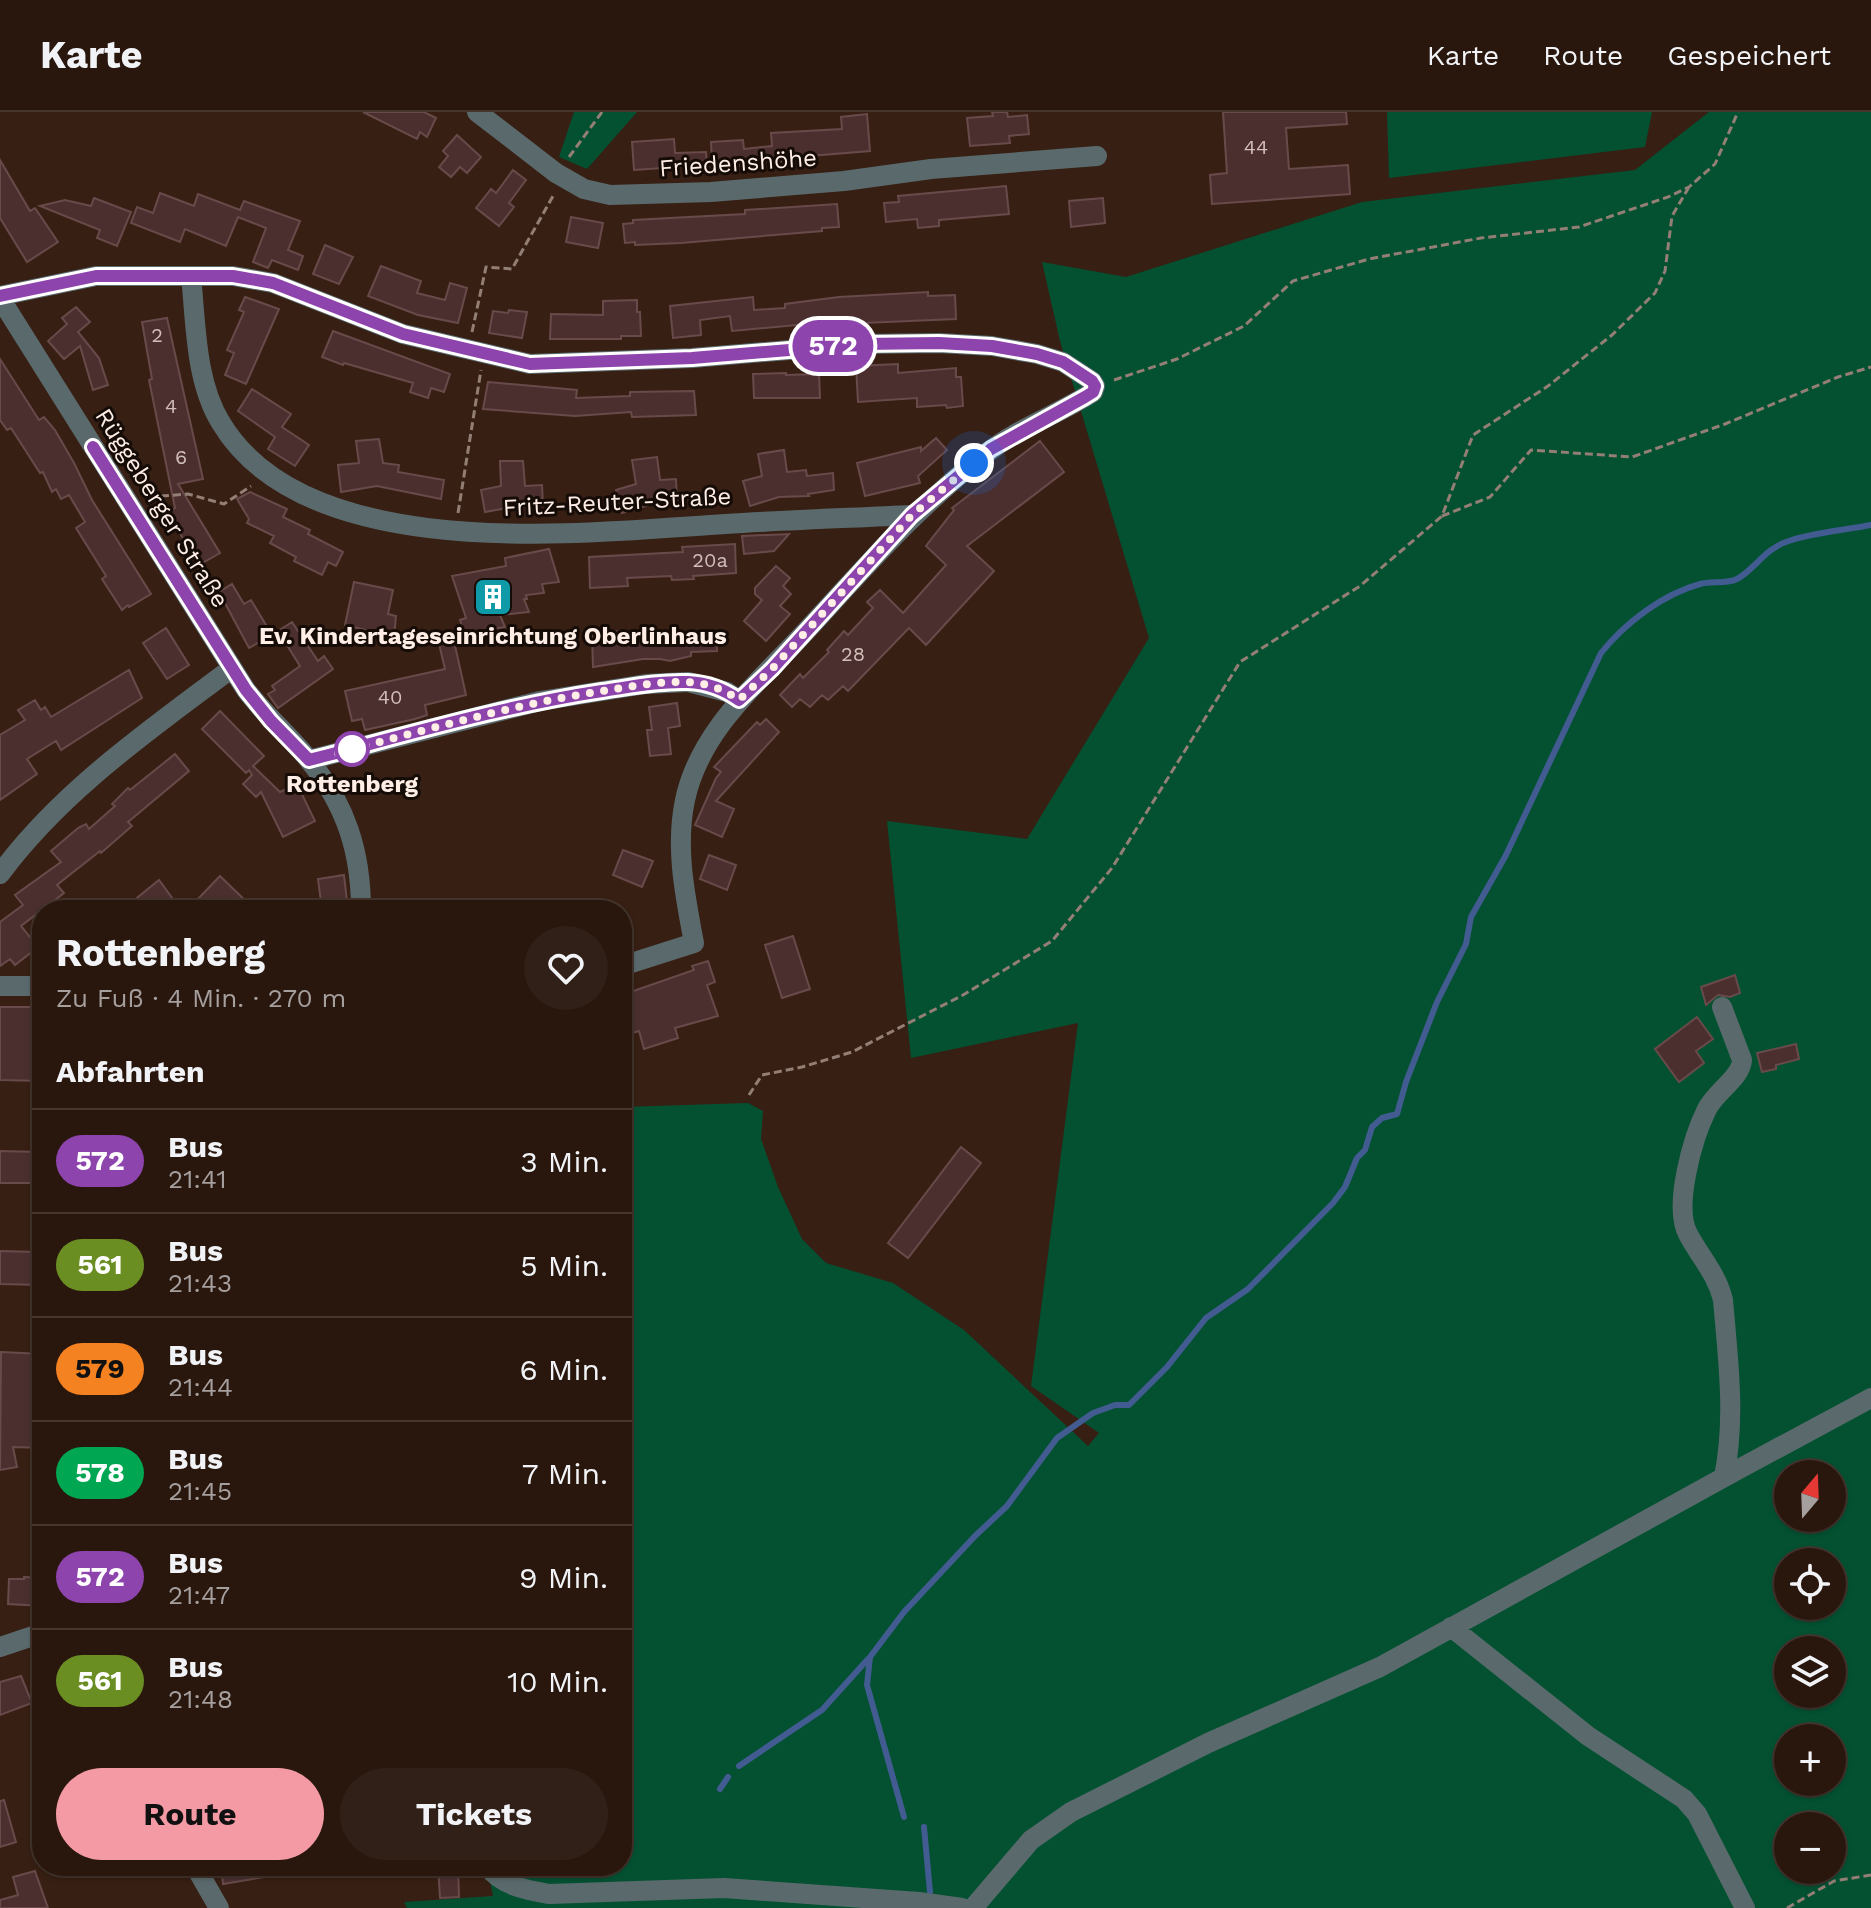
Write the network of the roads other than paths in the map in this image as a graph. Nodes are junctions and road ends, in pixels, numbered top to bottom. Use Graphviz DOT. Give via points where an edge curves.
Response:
graph roads {
  1 [pos="477,112"];
  2 [pos="1097,156"];
  3 [pos="191,276"];
  4 [pos="0,297"];
  5 [pos="912,515"];
  6 [pos="232,668"];
  7 [pos="739,700"];
  8 [pos="309,760"];
  9 [pos="0,874"];
  10 [pos="360,900"];
  11 [pos="632,963"];
  12 [pos="0,986"];
  13 [pos="32,986"];
  14 [pos="1722,1007"];
  15 [pos="1871,1398"];
  16 [pos="1724,1477"];
  17 [pos="1451,1627"];
  18 [pos="32,1636"];
  19 [pos="0,1647"];
  20 [pos="201,1876"];
  21 [pos="496,1876"];
  22 [pos="219,1908"];
  23 [pos="962,1908"];
  24 [pos="973,1908"];
  25 [pos="1745,1908"];
  1 -- 2 [label="street, Friedenshöhe" via="560,175 584,189 610,195 800,185"];
  3 -- 4 [label="street" via="96,276"];
  3 -- 5 [label="street, Fritz-Reuter-Straße" via="200,358 219,421 268,473 333,506 379,520 507,535"];
  3 -- 5 [label="street" via="273,283 403,334 530,364 862,344 992,346 1063,362 1092,381 1093,392 991,449"];
  4 -- 6 [label="street, Rüggeberger Straße"];
  5 -- 7 [label="street"];
  6 -- 8 [label="street, Rüggeberger Straße"];
  6 -- 9 [label="street" via="105,764"];
  7 -- 8 [label="street" via="700,684 646,684 540,701"];
  7 -- 11 [label="street" via="697,765 685,798 681,875 694,943"];
  8 -- 10 [label="street, Rüggeberger Straße" via="349,826"];
  12 -- 13 [label="street"];
  14 -- 16 [label="street" via="1742,1069 1707,1108 1688,1168 1682,1214 1686,1232 1720,1285 1723,1300 1731,1389 1731,1445"];
  15 -- 16 [label="street"];
  16 -- 17 [label="street"];
  17 -- 24 [label="street" via="1380,1667 1208,1743 1071,1812 1031,1840"];
  17 -- 25 [label="street" via="1588,1736 1684,1799 1697,1814"];
  18 -- 19 [label="street"];
  20 -- 22 [label="street"];
  21 -- 23 [label="street" via="549,1894 724,1888"];
}
